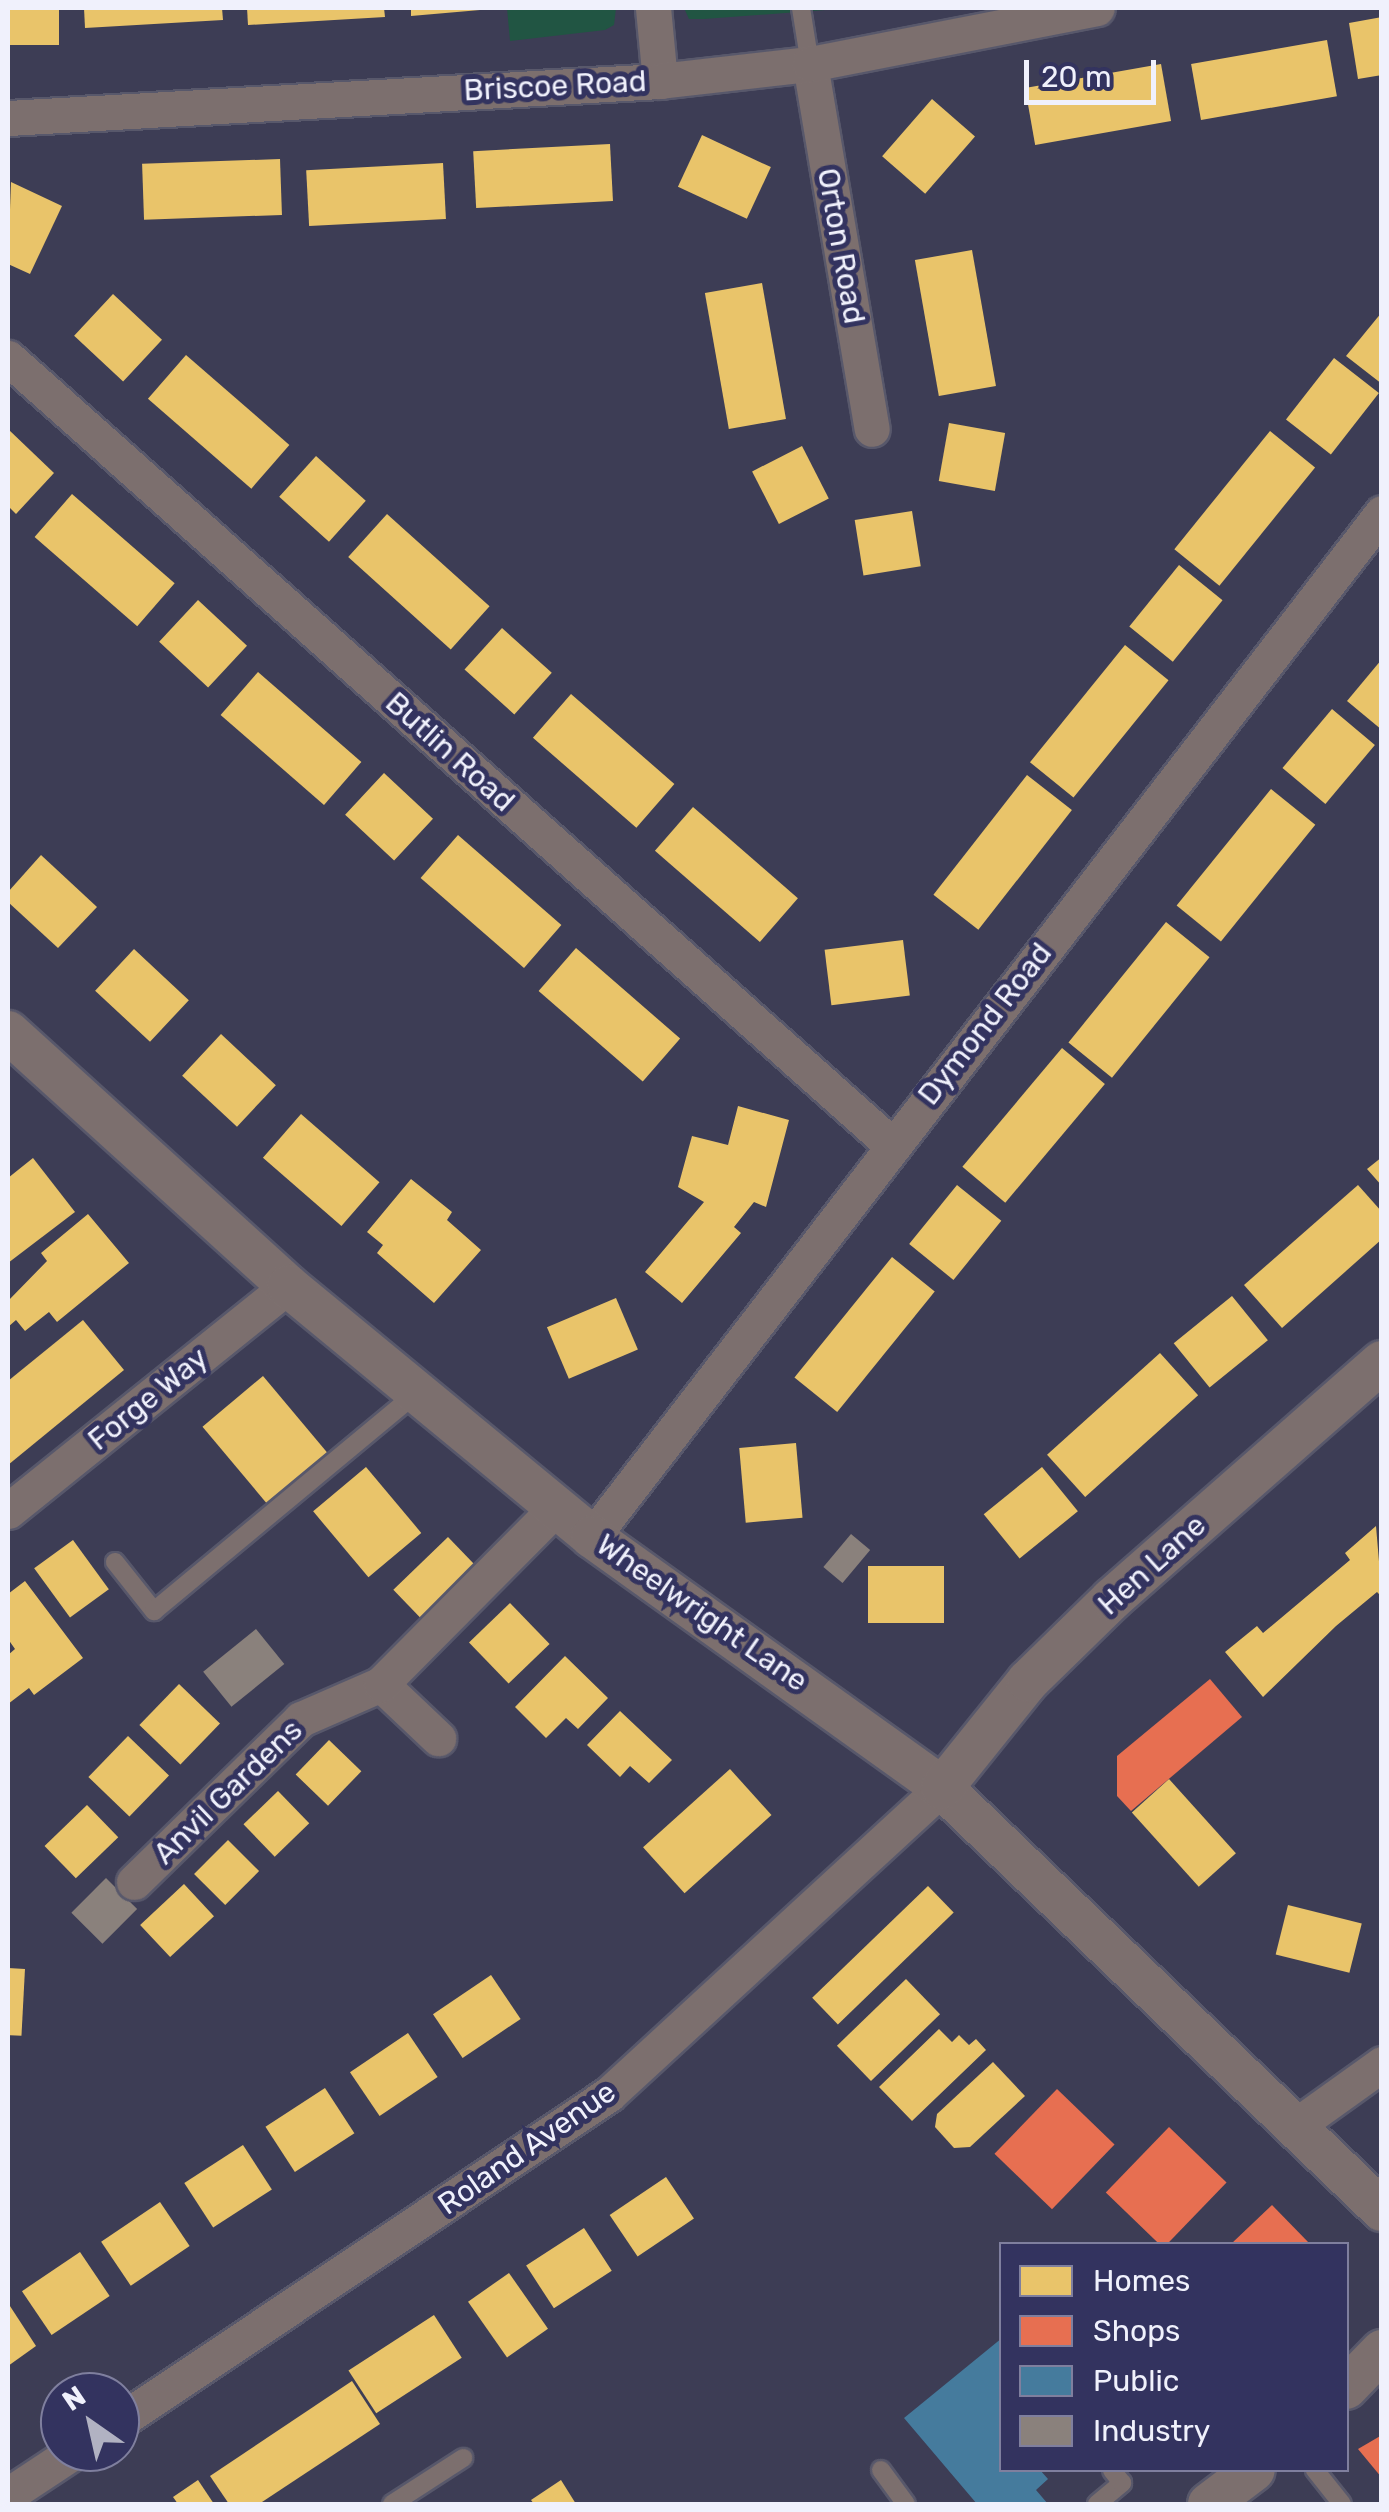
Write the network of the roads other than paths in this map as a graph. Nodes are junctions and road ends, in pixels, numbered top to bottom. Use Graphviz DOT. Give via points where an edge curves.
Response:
graph roads {
  1 [pos="653,8"];
  2 [pos="801,8"];
  3 [pos="1097,8"];
  4 [pos="810,64"];
  5 [pos="660,80"];
  6 [pos="8,118"];
  7 [pos="8,358"];
  8 [pos="872,429"];
  9 [pos="1382,513"];
  10 [pos="8,1032"];
  11 [pos="892,1145"];
  12 [pos="288,1286"];
  13 [pos="1382,1362"];
  14 [pos="417,1393"];
  15 [pos="557,1508"];
  16 [pos="8,1511"];
  17 [pos="592,1537"];
  18 [pos="114,1562"];
  19 [pos="380,1684"];
  20 [pos="438,1738"];
  21 [pos="942,1788"];
  22 [pos="134,1882"];
  23 [pos="1382,2064"];
  24 [pos="1294,2128"];
  25 [pos="1382,2210"];
  26 [pos="1382,2351"];
  27 [pos="1349,2385"];
  28 [pos="140,2408"];
  29 [pos="463,2458"];
  30 [pos="881,2470"];
  31 [pos="43,2472"];
  32 [pos="1114,2472"];
  33 [pos="1251,2472"];
  34 [pos="1317,2472"];
  35 [pos="8,2495"];
  36 [pos="392,2504"];
  37 [pos="906,2504"];
  38 [pos="1097,2504"];
  39 [pos="1209,2504"];
  40 [pos="1342,2504"];
  1 -- 5 [label="street"];
  2 -- 4 [label="lane"];
  3 -- 4 [label="street, Briscoe Road"];
  4 -- 5 [label="street, Briscoe Road"];
  4 -- 8 [label="street, Orton Road"];
  5 -- 6 [label="street, Briscoe Road"];
  7 -- 11 [label="street, Butlin Road"];
  9 -- 11 [label="street, Dymond Road"];
  10 -- 12 [label="street, Wheelwright Lane"];
  11 -- 17 [label="street, Dymond Road"];
  12 -- 14 [label="street, Wheelwright Lane"];
  12 -- 16 [label="street, Forge Way"];
  13 -- 21 [label="street, Hen Lane" via="1112,1599 1028,1681"];
  14 -- 15 [label="street, Wheelwright Lane"];
  14 -- 18 [label="lane" via="154,1612"];
  15 -- 17 [label="street, Wheelwright Lane"];
  15 -- 19 [label="street, Anvil Gardens"];
  17 -- 21 [label="street, Wheelwright Lane"];
  19 -- 20 [label="street"];
  19 -- 22 [label="street, Anvil Gardens" via="302,1719"];
  21 -- 24 [label="street, Wheelwright Lane"];
  21 -- 28 [label="street, Roland Avenue" via="609,2094"];
  23 -- 24 [label="street"];
  24 -- 25 [label="street, Wheelwright Lane"];
  26 -- 27 [label="street"];
  29 -- 36 [label="lane"];
  30 -- 37 [label="lane"];
  31 -- 35 [label="street"];
  32 -- 38 [label="lane" via="1122,2483"];
  33 -- 39 [label="street"];
  34 -- 40 [label="lane"];
}
